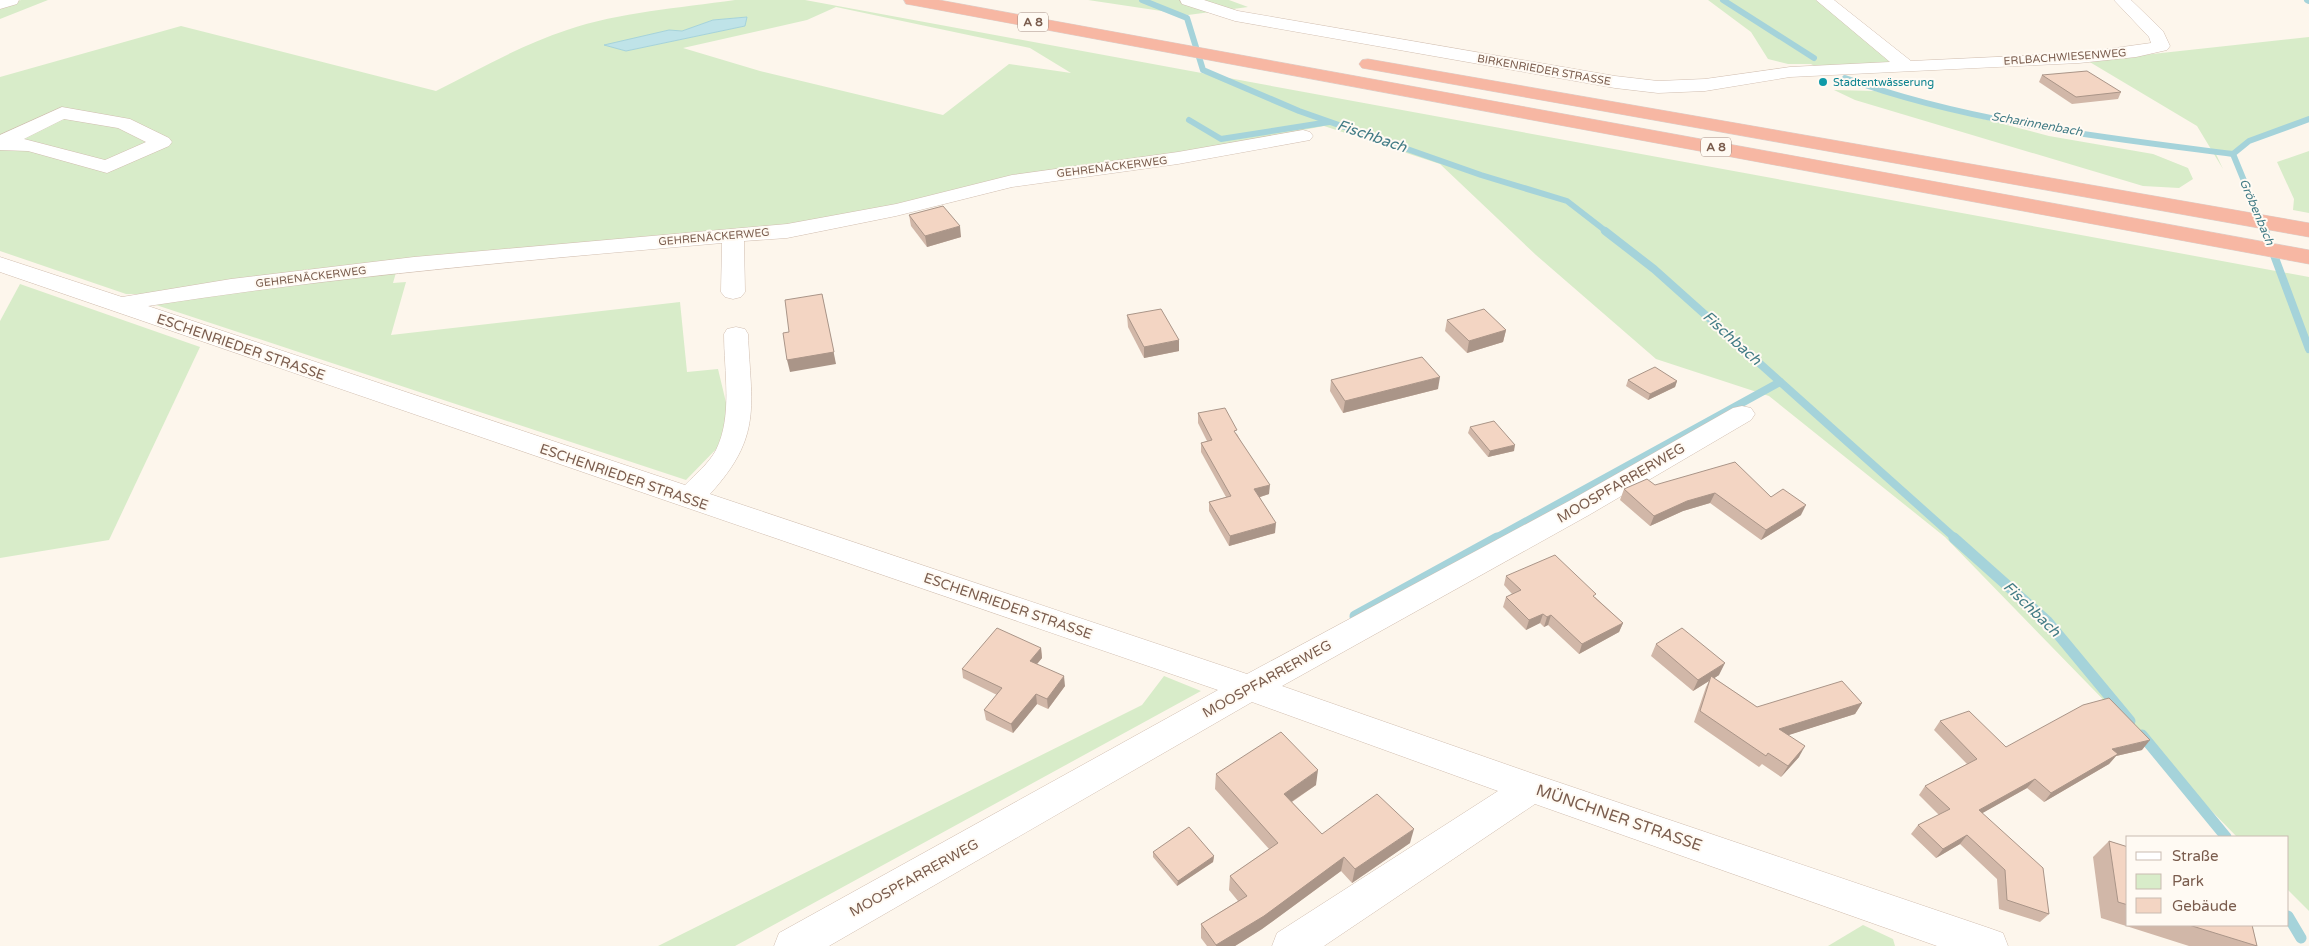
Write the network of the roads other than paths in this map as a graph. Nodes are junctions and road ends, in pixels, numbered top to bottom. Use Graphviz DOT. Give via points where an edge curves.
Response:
graph roads {
  1 [pos="11,0"];
  2 [pos="912,0"];
  3 [pos="1188,0"];
  4 [pos="1824,0"];
  5 [pos="2122,0"];
  6 [pos="0,4"];
  7 [pos="1350,61"];
  8 [pos="1906,66"];
  9 [pos="1303,136"];
  10 [pos="0,144"];
  11 [pos="2306,230"];
  12 [pos="733,235"];
  13 [pos="2309,257"];
  14 [pos="0,264"];
  15 [pos="733,292"];
  16 [pos="120,306"];
  17 [pos="736,334"];
  18 [pos="1742,414"];
  19 [pos="689,499"];
  20 [pos="1249,688"];
  21 [pos="1531,788"];
  22 [pos="793,946"];
  23 [pos="1291,946"];
  24 [pos="1990,946"];
  1 -- 6 [label="street"];
  2 -- 13 [label="highway, A 8"];
  3 -- 8 [label="street, BIRKENRIEDER STRASSE" via="1235,16 1658,87 1705,85 1790,72"];
  4 -- 8 [label="street"];
  5 -- 8 [label="street, ERLBACHWIESENWEG" via="2157,34 2162,46 2079,58"];
  7 -- 11 [label="highway, A 8"];
  9 -- 12 [label="street, GEHRENÄCKERWEG" via="1178,158 1012,180 828,224"];
  10 -- 10 [label="street" via="29,145 107,168 162,142 123,123 62,113"];
  12 -- 15 [label="street"];
  12 -- 16 [label="street, GEHRENÄCKERWEG" via="414,264 232,286 133,301"];
  14 -- 16 [label="street, ESCHENRIEDER STRASSE"];
  16 -- 19 [label="street, ESCHENRIEDER STRASSE"];
  17 -- 19 [label="street" via="738,415 735,434 730,450"];
  18 -- 20 [label="street, MOOSPFARRERWEG"];
  19 -- 20 [label="street, ESCHENRIEDER STRASSE"];
  20 -- 21 [label="street, MÜNCHNER STRASSE"];
  20 -- 22 [label="street, MOOSPFARRERWEG"];
  21 -- 23 [label="street"];
  21 -- 24 [label="street, MÜNCHNER STRASSE"];
}
